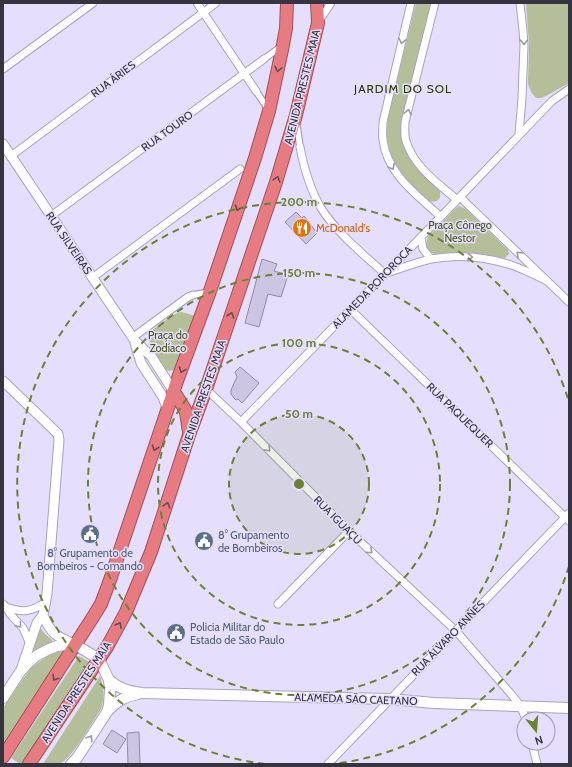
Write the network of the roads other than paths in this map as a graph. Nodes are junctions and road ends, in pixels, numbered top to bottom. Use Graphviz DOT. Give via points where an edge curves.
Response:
graph roads {
  1 [pos="93,3"];
  2 [pos="197,3"];
  3 [pos="216,3"];
  4 [pos="287,3"];
  5 [pos="317,3"];
  6 [pos="331,3"];
  7 [pos="411,3"];
  8 [pos="435,3"];
  9 [pos="520,3"];
  10 [pos="203,13"];
  11 [pos="318,23"];
  12 [pos="283,45"];
  13 [pos="264,59"];
  14 [pos="3,69"];
  15 [pos="244,74"];
  16 [pos="569,89"];
  17 [pos="256,91"];
  18 [pos="269,111"];
  19 [pos="296,115"];
  20 [pos="519,134"];
  21 [pos="3,144"];
  22 [pos="300,147"];
  23 [pos="11,156"];
  24 [pos="255,158"];
  25 [pos="240,169"];
  26 [pos="459,199"];
  27 [pos="51,216"];
  28 [pos="440,217"];
  29 [pos="421,238"];
  30 [pos="431,260"];
  31 [pos="385,274"];
  32 [pos="92,278"];
  33 [pos="547,281"];
  34 [pos="210,292"];
  35 [pos="193,295"];
  36 [pos="569,302"];
  37 [pos="351,310"];
  38 [pos="133,339"];
  39 [pos="3,381"];
  40 [pos="206,389"];
  41 [pos="174,392"];
  42 [pos="168,411"];
  43 [pos="241,422"];
  44 [pos="189,435"];
  45 [pos="568,517"];
  46 [pos="349,531"];
  47 [pos="46,602"];
  48 [pos="278,604"];
  49 [pos="5,605"];
  50 [pos="43,616"];
  51 [pos="456,631"];
  52 [pos="30,645"];
  53 [pos="76,645"];
  54 [pos="99,659"];
  55 [pos="20,672"];
  56 [pos="109,680"];
  57 [pos="142,693"];
  58 [pos="3,698"];
  59 [pos="390,700"];
  60 [pos="520,705"];
  61 [pos="569,708"];
  62 [pos="523,711"];
  63 [pos="107,712"];
  64 [pos="534,751"];
  65 [pos="3,757"];
  66 [pos="3,762"];
  67 [pos="6,764"];
  68 [pos="29,764"];
  69 [pos="71,764"];
  70 [pos="328,764"];
  71 [pos="537,764"];
  1 -- 14 [label="street"];
  2 -- 10 [label="street"];
  3 -- 10 [label="street, RUA ÁRIES"];
  4 -- 12 [label="highway"];
  5 -- 11 [label="highway, AVENIDA PRESTES MAIA"];
  6 -- 11 [label="street"];
  7 -- 28 [label="street, one-way" via="383,122 383,139 387,158 397,175"];
  26 -- 8 [label="street, one-way" via="416,161 404,132"];
  9 -- 20 [label="street, one-way" via="524,46"];
  10 -- 15 [label="street"];
  10 -- 23 [label="street, RUA ÁRIES"];
  11 -- 19 [label="highway, AVENIDA PRESTES MAIA"];
  12 -- 13 [label="street, RUA TOURO"];
  12 -- 18 [label="highway, one-way"];
  13 -- 15 [label="street, RUA TOURO"];
  15 -- 17 [label="street"];
  15 -- 27 [label="street, RUA TOURO"];
  16 -- 20 [label="street, ALAMEDA POROROCA" via="552,101"];
  17 -- 18 [label="street"];
  18 -- 24 [label="highway"];
  19 -- 22 [label="street"];
  40 -- 19 [label="highway, AVENIDA PRESTES MAIA, one-way" via="274,189"];
  20 -- 26 [label="street, ALAMEDA POROROCA"];
  21 -- 23 [label="street, RUA SILVEIRAS"];
  22 -- 31 [label="street" via="304,168 321,208 333,224"];
  23 -- 27 [label="street, RUA SILVEIRAS"];
  24 -- 25 [label="street"];
  24 -- 34 [label="highway, one-way"];
  25 -- 32 [label="street"];
  26 -- 28 [label="street, ALAMEDA POROROCA"];
  33 -- 26 [label="street, one-way"];
  27 -- 32 [label="street, RUA SILVEIRAS"];
  28 -- 29 [label="street, ALAMEDA POROROCA"];
  29 -- 30 [label="street" via="423,249"];
  29 -- 31 [label="street, ALAMEDA POROROCA"];
  30 -- 31 [label="street"];
  30 -- 33 [label="street, one-way" via="457,257 485,259 510,265"];
  31 -- 37 [label="street, ALAMEDA POROROCA"];
  32 -- 38 [label="street, RUA SILVEIRAS"];
  33 -- 36 [label="street"];
  34 -- 35 [label="street"];
  34 -- 41 [label="highway, one-way"];
  35 -- 38 [label="street"];
  37 -- 43 [label="street, ALAMEDA POROROCA"];
  37 -- 45 [label="street, RUA PAQUEQUER"];
  38 -- 41 [label="street, RUA SILVEIRAS" via="151,356"];
  38 -- 42 [label="street, RUA SILVEIRAS" via="141,363 163,397"];
  39 -- 47 [label="street" via="58,434"];
  40 -- 43 [label="street, RUA IGUAÇU"];
  40 -- 44 [label="highway, AVENIDA PRESTES MAIA"];
  41 -- 42 [label="highway"];
  41 -- 44 [label="highway" via="186,412"];
  42 -- 53 [label="highway, one-way" via="101,604"];
  43 -- 46 [label="street, RUA IGUAÇU, one-way"];
  54 -- 44 [label="highway, AVENIDA PRESTES MAIA, one-way" via="126,612 142,574 158,533"];
  45 -- 51 [label="street, RUA ÁLVARO ANNES"];
  46 -- 48 [label="street"];
  46 -- 51 [label="street, RUA IGUAÇU, one-way"];
  47 -- 49 [label="street" via="23,611"];
  47 -- 50 [label="street"];
  49 -- 52 [label="street, one-way" via="25,632"];
  50 -- 52 [label="street" via="37,623"];
  50 -- 53 [label="street" via="53,633"];
  51 -- 59 [label="street, RUA ÁLVARO ANNES"];
  51 -- 60 [label="street, RUA IGUAÇU"];
  52 -- 55 [label="street"];
  53 -- 54 [label="main road"];
  53 -- 55 [label="main road" via="57,646 47,650 36,656"];
  53 -- 65 [label="highway, one-way"];
  54 -- 56 [label="main road"];
  54 -- 68 [label="highway, AVENIDA PRESTES MAIA"];
  55 -- 58 [label="main road"];
  56 -- 57 [label="main road, ALAMEDA SÃO CAETANO" via="121,689"];
  56 -- 63 [label="main road" via="110,698"];
  57 -- 59 [label="main road, ALAMEDA SÃO CAETANO"];
  57 -- 63 [label="main road, ALAMEDA SÃO CAETANO" via="120,700"];
  59 -- 60 [label="main road, ALAMEDA SÃO CAETANO"];
  59 -- 70 [label="street, RUA ÁLVARO ANNES"];
  60 -- 61 [label="main road, ALAMEDA SÃO CAETANO"];
  60 -- 62 [label="street, RUA IGUAÇU"];
  69 -- 63 [label="main road, one-way"];
  64 -- 71 [label="street"];
  66 -- 67 [label="main road"];
}
